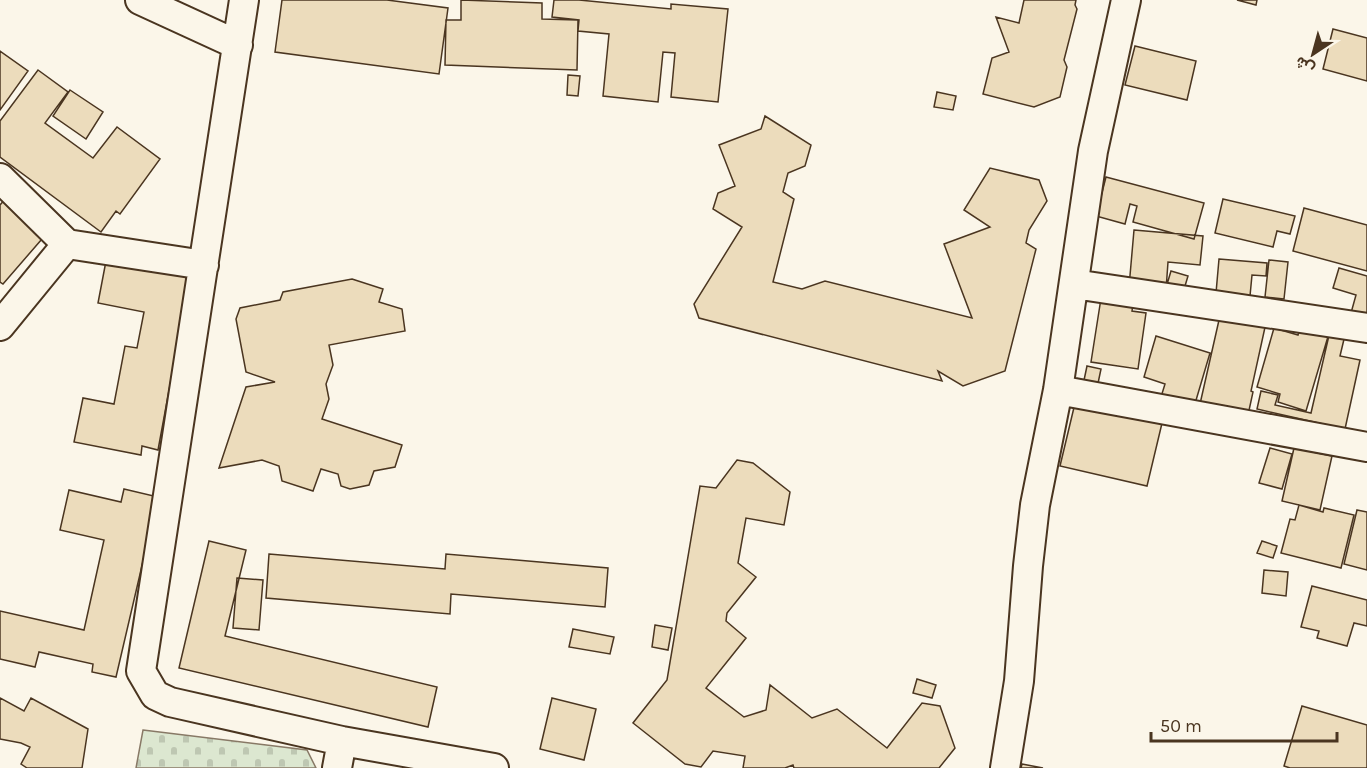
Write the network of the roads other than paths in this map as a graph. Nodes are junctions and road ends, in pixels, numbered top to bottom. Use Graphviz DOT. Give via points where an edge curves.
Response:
graph roads {
  1 [pos="140,0"];
  2 [pos="244,0"];
  3 [pos="1126,0"];
  4 [pos="238,45"];
  5 [pos="0,178"];
  6 [pos="67,244"];
  7 [pos="204,265"];
  8 [pos="1074,284"];
  9 [pos="0,326"];
  10 [pos="1367,328"];
  11 [pos="1058,390"];
  12 [pos="1367,447"];
  13 [pos="340,754"];
  14 [pos="494,768"];
  15 [pos="1005,768"];
  1 -- 4 [label="street"];
  2 -- 4 [label="street"];
  3 -- 8 [label="street" via="1093,151"];
  4 -- 7 [label="street"];
  5 -- 6 [label="street"];
  6 -- 7 [label="street"];
  6 -- 9 [label="street"];
  7 -- 13 [label="street" via="141,671 155,695 170,702"];
  8 -- 10 [label="street"];
  8 -- 11 [label="street"];
  11 -- 12 [label="street"];
  11 -- 15 [label="street" via="1035,505 1019,681"];
  13 -- 14 [label="street"];
}
